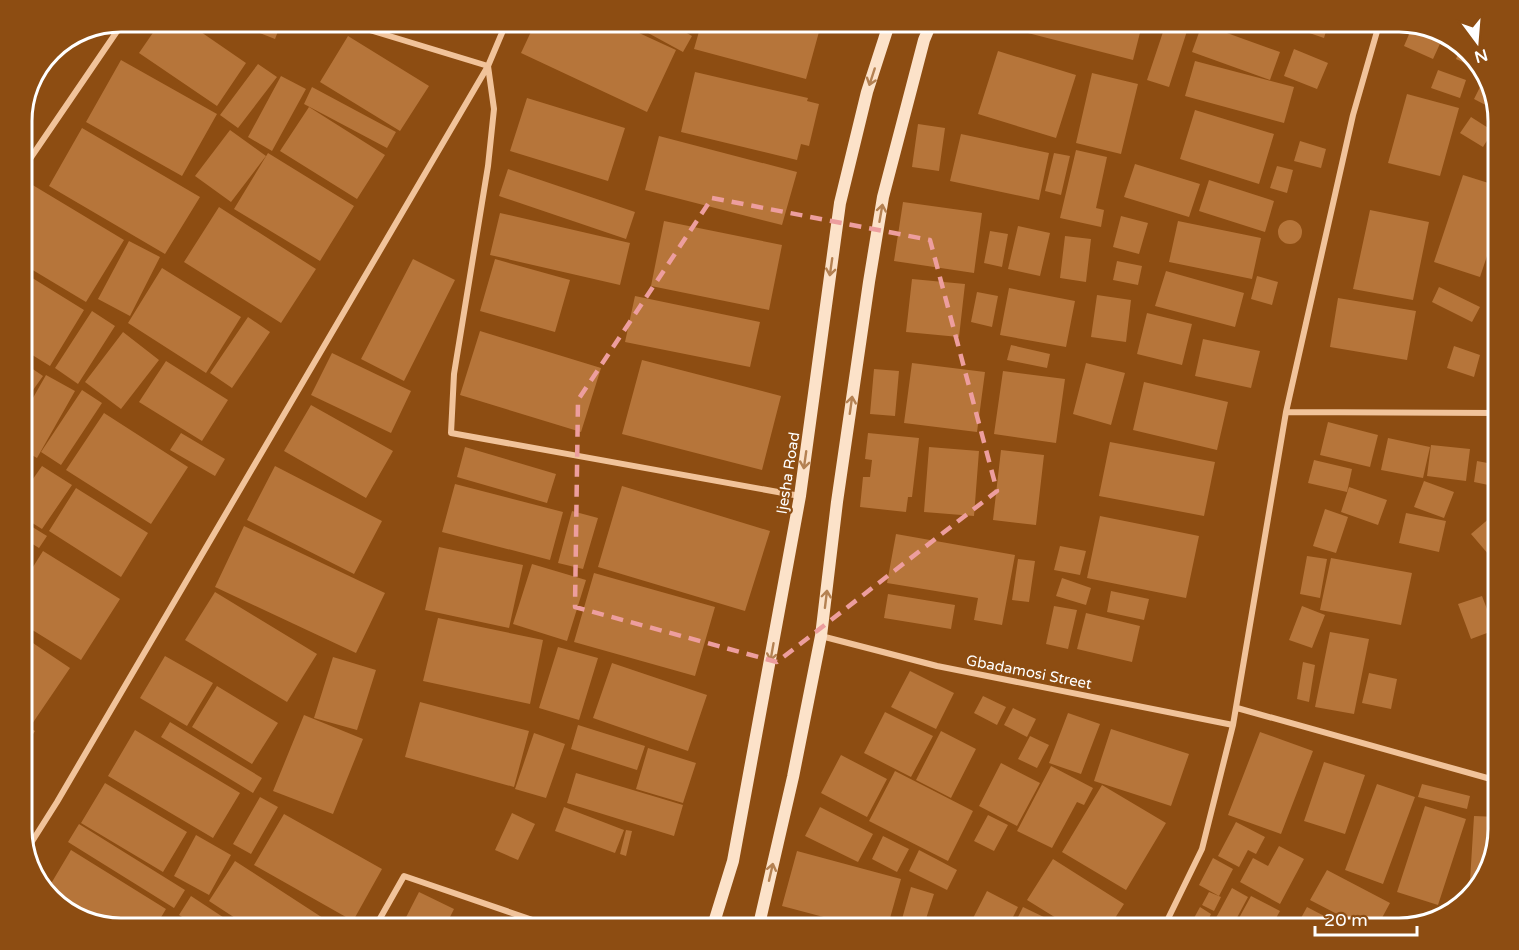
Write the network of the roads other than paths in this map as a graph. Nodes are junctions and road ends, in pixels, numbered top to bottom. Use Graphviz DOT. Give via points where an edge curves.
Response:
graph roads {
  1 [pos="116,32"];
  2 [pos="376,32"];
  3 [pos="502,32"];
  4 [pos="886,32"];
  5 [pos="927,32"];
  6 [pos="1377,32"];
  7 [pos="488,66"];
  8 [pos="32,156"];
  9 [pos="1286,412"];
  10 [pos="1488,413"];
  11 [pos="800,496"];
  12 [pos="821,636"];
  13 [pos="1237,708"];
  14 [pos="1233,725"];
  15 [pos="1488,778"];
  16 [pos="32,841"];
  17 [pos="380,918"];
  18 [pos="527,918"];
  19 [pos="715,918"];
  20 [pos="761,918"];
  21 [pos="1168,918"];
  1 -- 8 [label="street"];
  2 -- 7 [label="street"];
  3 -- 7 [label="street"];
  4 -- 11 [label="main road, Ijesha Road, one-way" via="867,92 840,203"];
  12 -- 5 [label="main road, one-way" via="869,282 884,197"];
  6 -- 9 [label="street" via="1353,115"];
  7 -- 11 [label="street" via="494,109 454,374 451,433"];
  7 -- 16 [label="street"];
  9 -- 10 [label="street"];
  9 -- 13 [label="street"];
  11 -- 19 [label="main road, Ijesha Road, one-way" via="733,861"];
  12 -- 14 [label="street, Gbadamosi Street" via="937,666"];
  20 -- 12 [label="main road, one-way"];
  13 -- 14 [label="street"];
  13 -- 15 [label="street"];
  14 -- 21 [label="street" via="1202,849"];
  17 -- 18 [label="street" via="404,876"];
}
